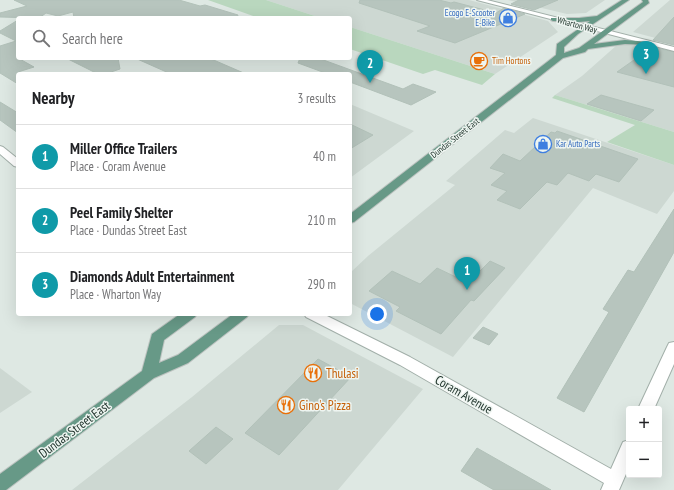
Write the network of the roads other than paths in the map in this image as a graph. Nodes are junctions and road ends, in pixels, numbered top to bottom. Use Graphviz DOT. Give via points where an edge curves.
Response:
graph roads {
  1 [pos="480,0"];
  2 [pos="626,0"];
  3 [pos="645,0"];
  4 [pos="601,17"];
  5 [pos="553,19"];
  6 [pos="584,27"];
  7 [pos="605,32"];
  8 [pos="650,44"];
  9 [pos="585,48"];
  10 [pos="674,49"];
  11 [pos="560,56"];
  12 [pos="0,149"];
  13 [pos="16,162"];
  14 [pos="352,218"];
  15 [pos="187,316"];
  16 [pos="239,316"];
  17 [pos="314,316"];
  18 [pos="674,347"];
  19 [pos="148,374"];
  20 [pos="647,406"];
  21 [pos="626,454"];
  22 [pos="0,484"];
  23 [pos="612,485"];
  1 -- 5 [label="street, Wharton Way"];
  2 -- 4 [label="main road, Dundas Street East"];
  3 -- 7 [label="main road, Dundas Street East" via="646,3"];
  4 -- 5 [label="main road" via="578,20"];
  4 -- 6 [label="main road, Dundas Street East"];
  5 -- 6 [label="street, Wharton Way"];
  6 -- 7 [label="street, Wharton Way"];
  6 -- 11 [label="main road, Dundas Street East" via="560,46"];
  7 -- 8 [label="street, Wharton Way"];
  7 -- 9 [label="main road, Dundas Street East"];
  8 -- 9 [label="main road" via="624,42"];
  8 -- 10 [label="street, Wharton Way"];
  9 -- 11 [label="main road, Dundas Street East"];
  11 -- 14 [label="main road, Dundas Street East"];
  12 -- 13 [label="street"];
  15 -- 19 [label="main road" via="157,338"];
  16 -- 19 [label="main road, Dundas Street East" via="183,359"];
  17 -- 23 [label="street, Coram Avenue" via="405,361"];
  18 -- 20 [label="street"];
  19 -- 22 [label="main road, Dundas Street East"];
  21 -- 23 [label="street"];
}
